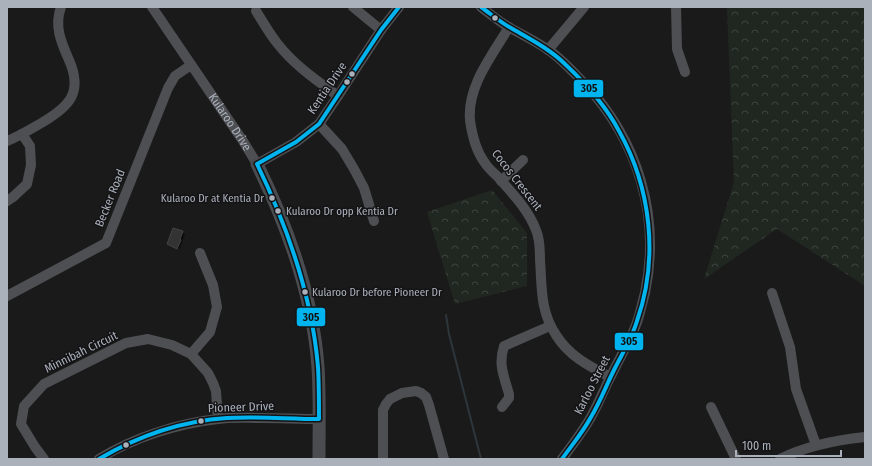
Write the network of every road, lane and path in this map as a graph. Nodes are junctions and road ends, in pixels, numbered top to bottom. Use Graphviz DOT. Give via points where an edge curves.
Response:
graph roads {
  1 [pos="61,7"];
  2 [pos="152,7"];
  3 [pos="353,7"];
  4 [pos="399,7"];
  5 [pos="481,7"];
  6 [pos="584,7"];
  7 [pos="676,7"];
  8 [pos="256,11"];
  9 [pos="509,28"];
  10 [pos="382,30"];
  11 [pos="548,50"];
  12 [pos="191,65"];
  13 [pos="685,72"];
  14 [pos="338,96"];
  15 [pos="319,124"];
  16 [pos="22,134"];
  17 [pos="7,141"];
  18 [pos="523,160"];
  19 [pos="257,164"];
  20 [pos="501,181"];
  21 [pos="7,201"];
  22 [pos="374,221"];
  23 [pos="200,253"];
  24 [pos="772,293"];
  25 [pos="7,296"];
  26 [pos="550,326"];
  27 [pos="191,354"];
  28 [pos="610,377"];
  29 [pos="502,407"];
  30 [pos="711,407"];
  31 [pos="218,419"];
  32 [pos="319,419"];
  33 [pos="865,437"];
  34 [pos="816,445"];
  35 [pos="103,458"];
  36 [pos="44,459"];
  37 [pos="319,459"];
  38 [pos="383,459"];
  39 [pos="444,459"];
  40 [pos="562,459"];
  41 [pos="736,459"];
  42 [pos="780,459"];
  1 -- 16 [label="street" via="58,32 75,77 73,96 58,113"];
  2 -- 12 [label="street, Kularoo Drive"];
  3 -- 10 [label="street"];
  4 -- 10 [label="street, Kentia Drive"];
  5 -- 9 [label="street, Karloo Street"];
  6 -- 11 [label="street"];
  7 -- 13 [label="street" via="677,49"];
  8 -- 14 [label="street" via="289,56 312,78"];
  9 -- 11 [label="street, Karloo Street"];
  9 -- 20 [label="street, Cocos Crescent" via="473,92 470,119 476,146 485,163"];
  10 -- 14 [label="street, Kentia Drive"];
  11 -- 28 [label="street, Karloo Street" via="584,83 614,122 634,161 645,197 649,224 648,279 636,325"];
  12 -- 19 [label="street, Kularoo Drive"];
  12 -- 25 [label="street, Becker Road" via="175,76 168,88 106,243"];
  14 -- 15 [label="street, Kentia Drive"];
  15 -- 19 [label="street, Kentia Drive" via="296,142"];
  15 -- 22 [label="street" via="342,149 354,169 364,188"];
  16 -- 17 [label="street"];
  16 -- 21 [label="street" via="30,146 31,165 27,184"];
  18 -- 20 [label="street"];
  19 -- 32 [label="main road, Kularoo Drive" via="272,193 293,246 305,290 318,366"];
  20 -- 26 [label="street, Cocos Crescent" via="519,201 537,232 544,312"];
  23 -- 27 [label="street" via="213,285 217,307 210,332"];
  24 -- 34 [label="street" via="790,347 796,389"];
  26 -- 28 [label="street, Cocos Crescent" via="566,348 579,360"];
  26 -- 29 [label="street" via="504,346 501,364 509,398"];
  27 -- 31 [label="street, Minnibah Circuit" via="208,373 213,383"];
  27 -- 36 [label="street, Minnibah Circuit" via="172,345 148,340 126,343 44,384 24,406 21,424"];
  28 -- 40 [label="street, Karloo Street" via="589,421"];
  30 -- 41 [label="street"];
  31 -- 32 [label="street, Pioneer Drive"];
  31 -- 35 [label="street, Pioneer Drive" via="174,427 137,440"];
  32 -- 37 [label="main road, Kularoo Drive"];
  33 -- 34 [label="street"];
  34 -- 42 [label="street"];
  38 -- 39 [label="street" via="383,410 390,399 402,393 416,391 426,397"];
}
